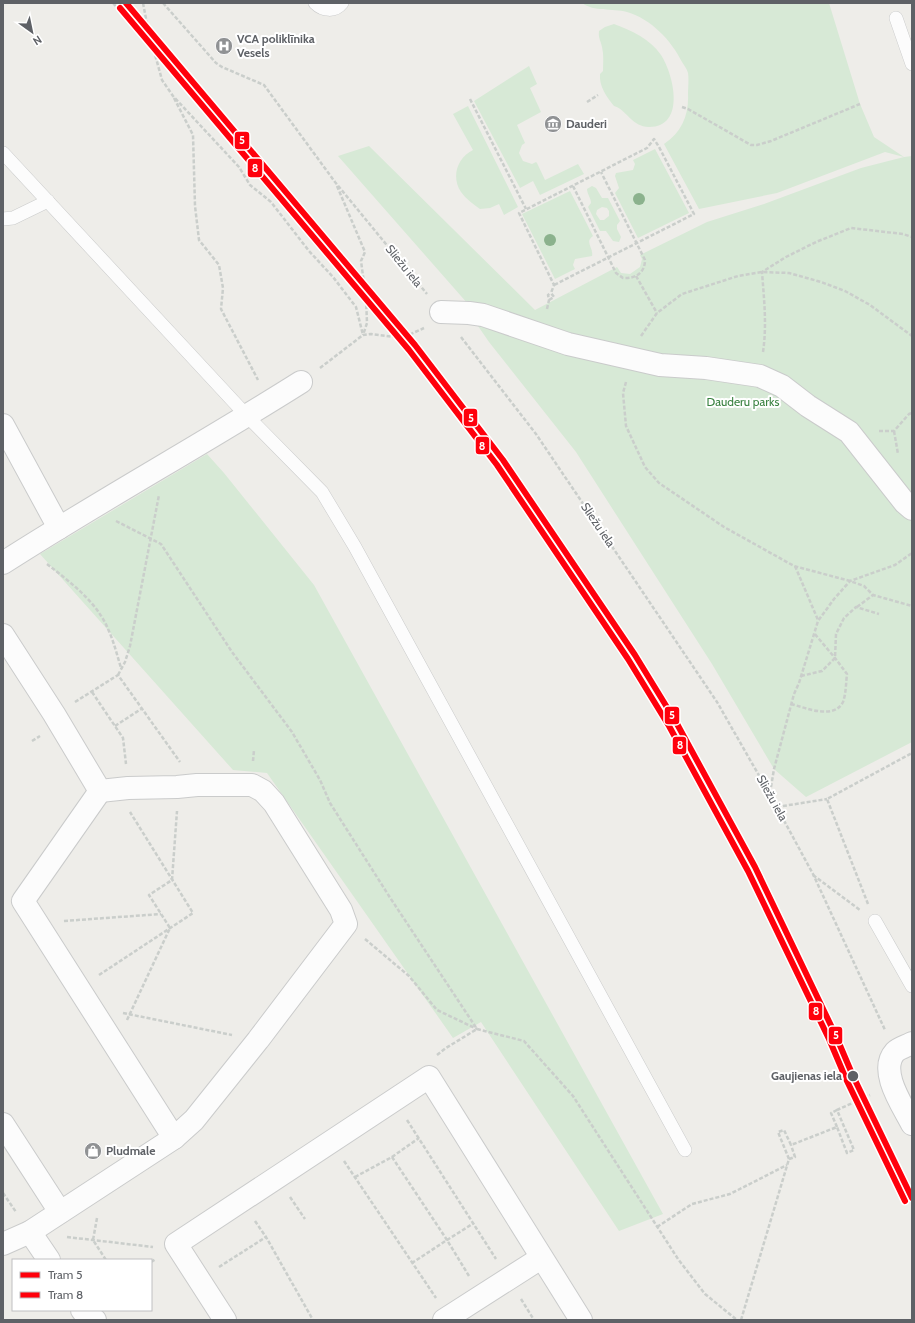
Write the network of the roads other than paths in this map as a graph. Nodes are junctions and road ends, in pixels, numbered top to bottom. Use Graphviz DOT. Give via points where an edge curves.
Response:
graph roads {
  1 [pos="315,3"];
  2 [pos="342,3"];
  3 [pos="896,18"];
  4 [pos="912,64"];
  5 [pos="3,153"];
  6 [pos="48,201"];
  7 [pos="3,219"];
  8 [pos="444,315"];
  9 [pos="302,382"];
  10 [pos="247,416"];
  11 [pos="3,425"];
  12 [pos="912,509"];
  13 [pos="59,528"];
  14 [pos="3,562"];
  15 [pos="3,635"];
  16 [pos="115,789"];
  17 [pos="875,922"];
  18 [pos="912,986"];
  19 [pos="904,1048"];
  20 [pos="3,1124"];
  21 [pos="912,1124"];
  22 [pos="174,1138"];
  23 [pos="685,1150"];
  24 [pos="60,1212"];
  25 [pos="30,1232"];
  26 [pos="3,1244"];
  27 [pos="541,1258"];
  28 [pos="48,1259"];
  29 [pos="83,1311"];
  30 [pos="449,1319"];
  31 [pos="95,1320"];
  32 [pos="225,1320"];
  33 [pos="581,1320"];
  1 -- 2 [label="lane" via="326,10"];
  3 -- 4 [label="lane"];
  5 -- 6 [label="lane"];
  6 -- 7 [label="lane" via="13,218"];
  6 -- 10 [label="lane"];
  8 -- 12 [label="street" via="483,315 568,344 660,365 706,368 760,376 782,386 849,432"];
  9 -- 10 [label="street"];
  10 -- 13 [label="street"];
  10 -- 23 [label="lane" via="322,492 352,541"];
  11 -- 13 [label="street"];
  13 -- 14 [label="street"];
  15 -- 16 [label="street" via="54,714"];
  16 -- 22 [label="street" via="23,901"];
  16 -- 22 [label="street" via="252,785 263,791 274,803 341,910 346,924 194,1120"];
  17 -- 18 [label="lane"];
  19 -- 21 [label="street" via="888,1065 890,1080"];
  20 -- 24 [label="street"];
  22 -- 24 [label="street"];
  24 -- 25 [label="street"];
  25 -- 26 [label="street"];
  25 -- 28 [label="street"];
  27 -- 30 [label="street" via="481,1295"];
  27 -- 32 [label="street" via="429,1077 176,1244"];
  27 -- 33 [label="street"];
  29 -- 31 [label="street" via="88,1318"];
}
